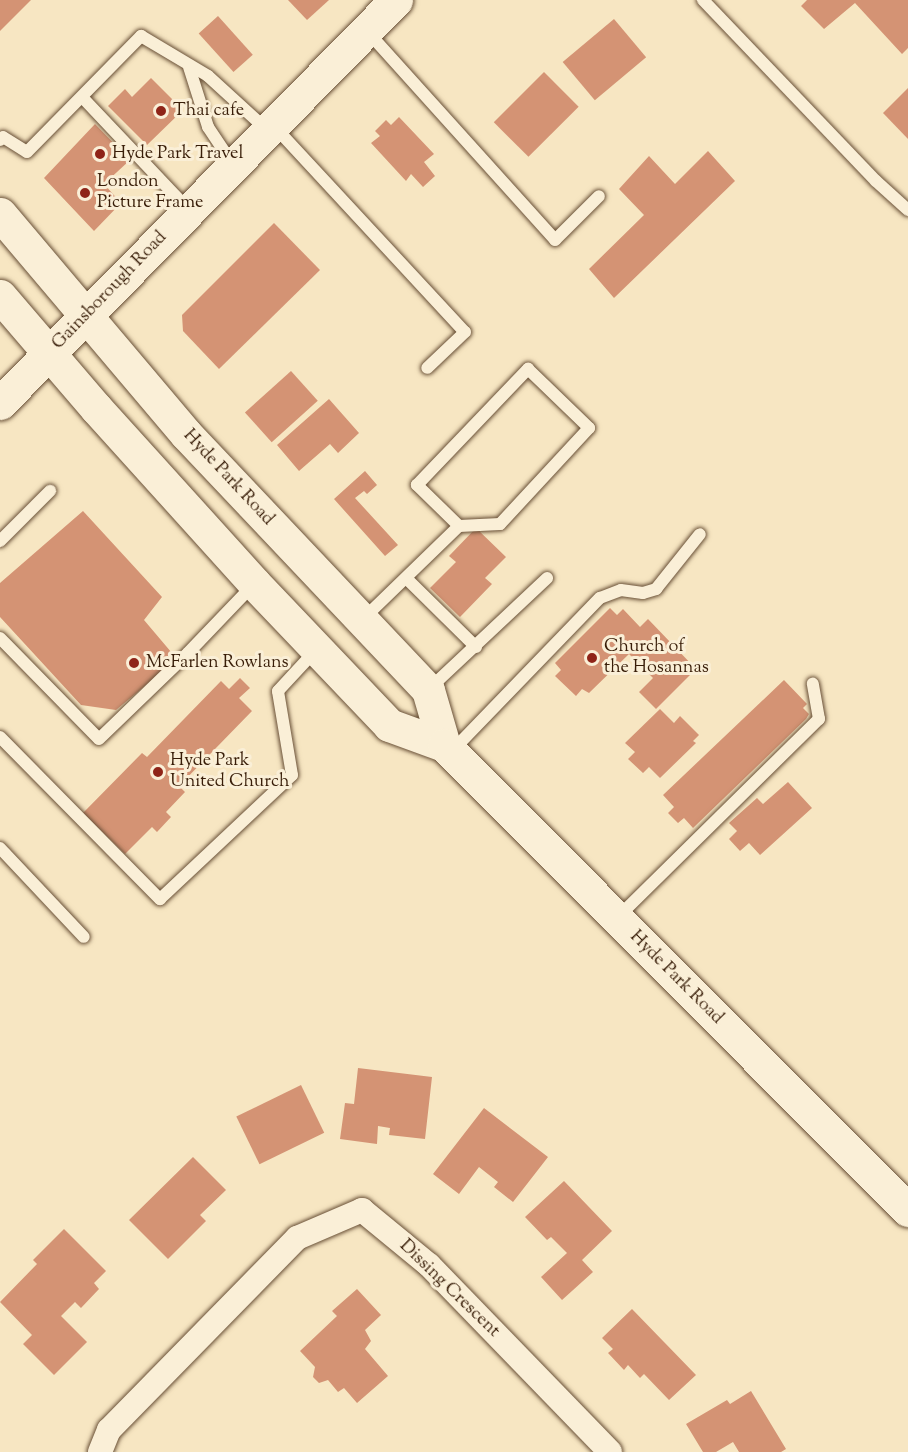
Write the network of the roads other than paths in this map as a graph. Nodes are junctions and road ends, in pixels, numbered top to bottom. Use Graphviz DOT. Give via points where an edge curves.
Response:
graph roads {
  1 [pos="396,0"];
  2 [pos="703,0"];
  3 [pos="366,30"];
  4 [pos="189,67"];
  5 [pos="82,97"];
  6 [pos="270,127"];
  7 [pos="0,141"];
  8 [pos="233,165"];
  9 [pos="599,196"];
  10 [pos="189,210"];
  11 [pos="908,210"];
  12 [pos="0,214"];
  13 [pos="0,296"];
  14 [pos="85,317"];
  15 [pos="49,353"];
  16 [pos="427,368"];
  17 [pos="0,403"];
  18 [pos="50,491"];
  19 [pos="459,526"];
  20 [pos="700,534"];
  21 [pos="0,541"];
  22 [pos="547,578"];
  23 [pos="407,579"];
  24 [pos="254,583"];
  25 [pos="362,620"];
  26 [pos="0,638"];
  27 [pos="476,646"];
  28 [pos="315,650"];
  29 [pos="813,684"];
  30 [pos="428,690"];
  31 [pos="0,737"];
  32 [pos="448,748"];
  33 [pos="0,848"];
  34 [pos="10,859"];
  35 [pos="0,869"];
  36 [pos="616,918"];
  37 [pos="84,937"];
  38 [pos="908,1210"];
  39 [pos="100,1452"];
  40 [pos="610,1452"];
  1 -- 3 [label="main road, Gainsborough Road"];
  2 -- 11 [label="lane"];
  3 -- 6 [label="main road, Gainsborough Road"];
  3 -- 9 [label="lane" via="555,240"];
  4 -- 5 [label="lane" via="141,36"];
  4 -- 6 [label="lane" via="208,76"];
  4 -- 8 [label="lane" via="208,127"];
  5 -- 7 [label="lane" via="27,153 3,137"];
  5 -- 10 [label="lane"];
  6 -- 8 [label="main road, Gainsborough Road"];
  6 -- 16 [label="lane" via="465,332"];
  8 -- 10 [label="main road, Gainsborough Road"];
  10 -- 14 [label="main road, Gainsborough Road"];
  12 -- 14 [label="main road, Hyde Park Road"];
  13 -- 15 [label="main road, Hyde Park Road"];
  14 -- 15 [label="main road, Gainsborough Road"];
  14 -- 25 [label="main road, Hyde Park Road" via="186,434"];
  15 -- 17 [label="main road, Gainsborough Road"];
  15 -- 24 [label="main road, Hyde Park Road"];
  18 -- 21 [label="lane"];
  19 -- 19 [label="lane" via="417,485 528,369 589,428 500,524"];
  19 -- 23 [label="lane"];
  20 -- 32 [label="lane" via="656,589 643,593 621,591 600,598"];
  22 -- 27 [label="lane"];
  23 -- 25 [label="lane"];
  23 -- 27 [label="lane"];
  24 -- 26 [label="lane" via="99,739"];
  24 -- 28 [label="main road, Hyde Park Road"];
  25 -- 30 [label="main road, Hyde Park Road"];
  27 -- 30 [label="lane"];
  28 -- 31 [label="lane" via="278,692 292,775 160,899"];
  28 -- 32 [label="main road, Hyde Park Road" via="389,725"];
  29 -- 36 [label="lane" via="819,719"];
  30 -- 32 [label="main road, Hyde Park Road"];
  32 -- 36 [label="main road, Hyde Park Road"];
  33 -- 34 [label="lane"];
  34 -- 35 [label="lane"];
  34 -- 37 [label="lane"];
  36 -- 38 [label="main road, Hyde Park Road"];
  39 -- 40 [label="street, Dissing Crescent" via="109,1430 297,1238 362,1210 429,1265"];
}
